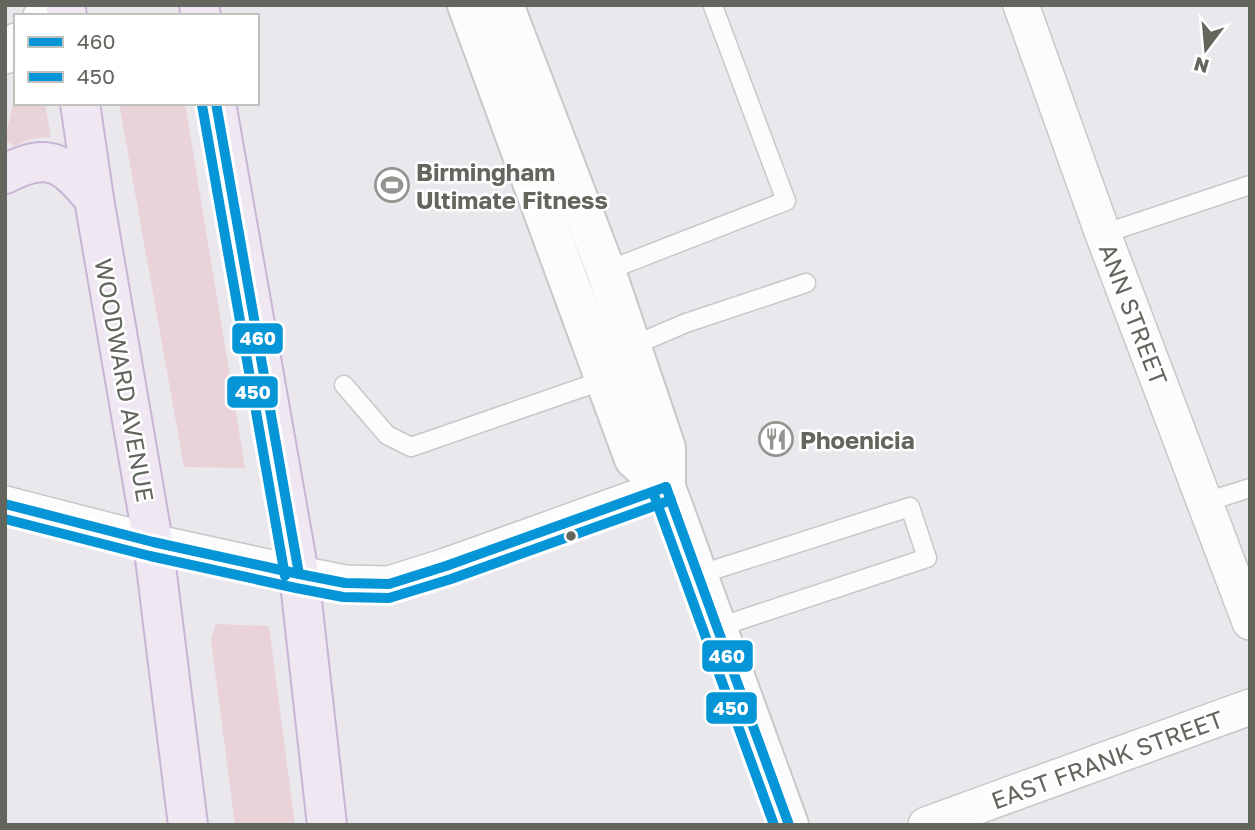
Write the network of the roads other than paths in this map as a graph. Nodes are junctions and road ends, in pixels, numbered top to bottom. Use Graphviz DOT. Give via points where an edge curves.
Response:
graph roads {
  1 [pos="467,5"];
  2 [pos="504,5"];
  3 [pos="1021,5"];
  4 [pos="713,6"];
  5 [pos="80,105"];
  6 [pos="216,105"];
  7 [pos="5,174"];
  8 [pos="1250,186"];
  9 [pos="94,199"];
  10 [pos="1104,234"];
  11 [pos="606,271"];
  12 [pos="806,283"];
  13 [pos="632,346"];
  14 [pos="607,379"];
  15 [pos="344,386"];
  16 [pos="666,487"];
  17 [pos="1250,488"];
  18 [pos="1206,502"];
  19 [pos="5,504"];
  20 [pos="153,542"];
  21 [pos="299,574"];
  22 [pos="698,575"];
  23 [pos="1250,622"];
  24 [pos="716,628"];
  25 [pos="1250,707"];
  26 [pos="188,825"];
  27 [pos="327,825"];
  28 [pos="789,825"];
  29 [pos="926,825"];
  1 -- 14 [label="street"];
  2 -- 11 [label="street"];
  3 -- 10 [label="street, ANN STREET"];
  4 -- 11 [label="lane" via="786,201"];
  5 -- 9 [label="main road, WOODWARD AVENUE"];
  6 -- 21 [label="main road"];
  7 -- 9 [label="main road" via="46,160 71,171"];
  8 -- 10 [label="lane"];
  9 -- 20 [label="main road, WOODWARD AVENUE"];
  10 -- 18 [label="street, ANN STREET"];
  11 -- 13 [label="street"];
  12 -- 13 [label="lane"];
  13 -- 16 [label="street" via="666,448"];
  14 -- 15 [label="lane" via="411,447 387,435"];
  14 -- 16 [label="street" via="634,459"];
  16 -- 21 [label="street" via="388,584 345,583"];
  16 -- 22 [label="street"];
  17 -- 18 [label="lane"];
  18 -- 23 [label="street, ANN STREET"];
  19 -- 20 [label="street"];
  20 -- 21 [label="street"];
  20 -- 26 [label="main road, WOODWARD AVENUE"];
  21 -- 27 [label="main road"];
  22 -- 24 [label="street"];
  22 -- 24 [label="lane" via="910,507 927,558"];
  24 -- 28 [label="street"];
  25 -- 29 [label="street, EAST FRANK STREET"];
}
